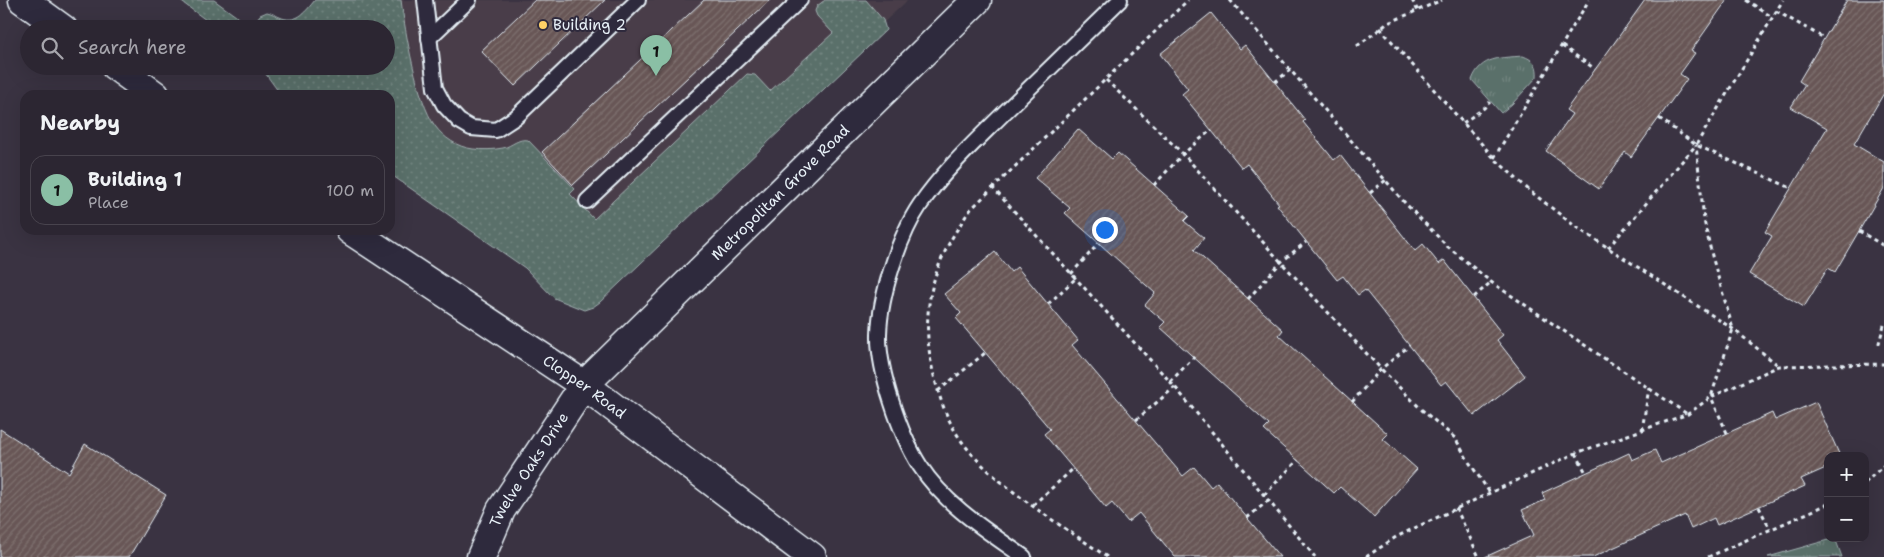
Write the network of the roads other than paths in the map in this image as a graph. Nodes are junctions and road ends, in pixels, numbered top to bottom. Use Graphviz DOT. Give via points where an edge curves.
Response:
graph roads {
  1 [pos="23,0"];
  2 [pos="425,0"];
  3 [pos="469,0"];
  4 [pos="638,0"];
  5 [pos="800,0"];
  6 [pos="977,0"];
  7 [pos="1120,0"];
  8 [pos="51,20"];
  9 [pos="429,38"];
  10 [pos="127,75"];
  11 [pos="148,90"];
  12 [pos="587,200"];
  13 [pos="358,235"];
  14 [pos="584,385"];
  15 [pos="481,557"];
  16 [pos="812,557"];
  17 [pos="1024,557"];
  1 -- 8 [label="street"];
  2 -- 9 [label="lane"];
  3 -- 9 [label="lane"];
  4 -- 9 [label="lane" via="516,117 496,130 471,128 444,105 435,88"];
  5 -- 12 [label="lane"];
  6 -- 14 [label="street, Metropolitan Grove Road"];
  7 -- 17 [label="lane" via="950,166 919,206 899,246 885,291 879,334 884,378 900,427 920,466 946,498"];
  10 -- 11 [label="street"];
  13 -- 14 [label="street, Clopper Road"];
  14 -- 15 [label="street, Twelve Oaks Drive" via="501,510"];
  14 -- 16 [label="street, Clopper Road"];
}
